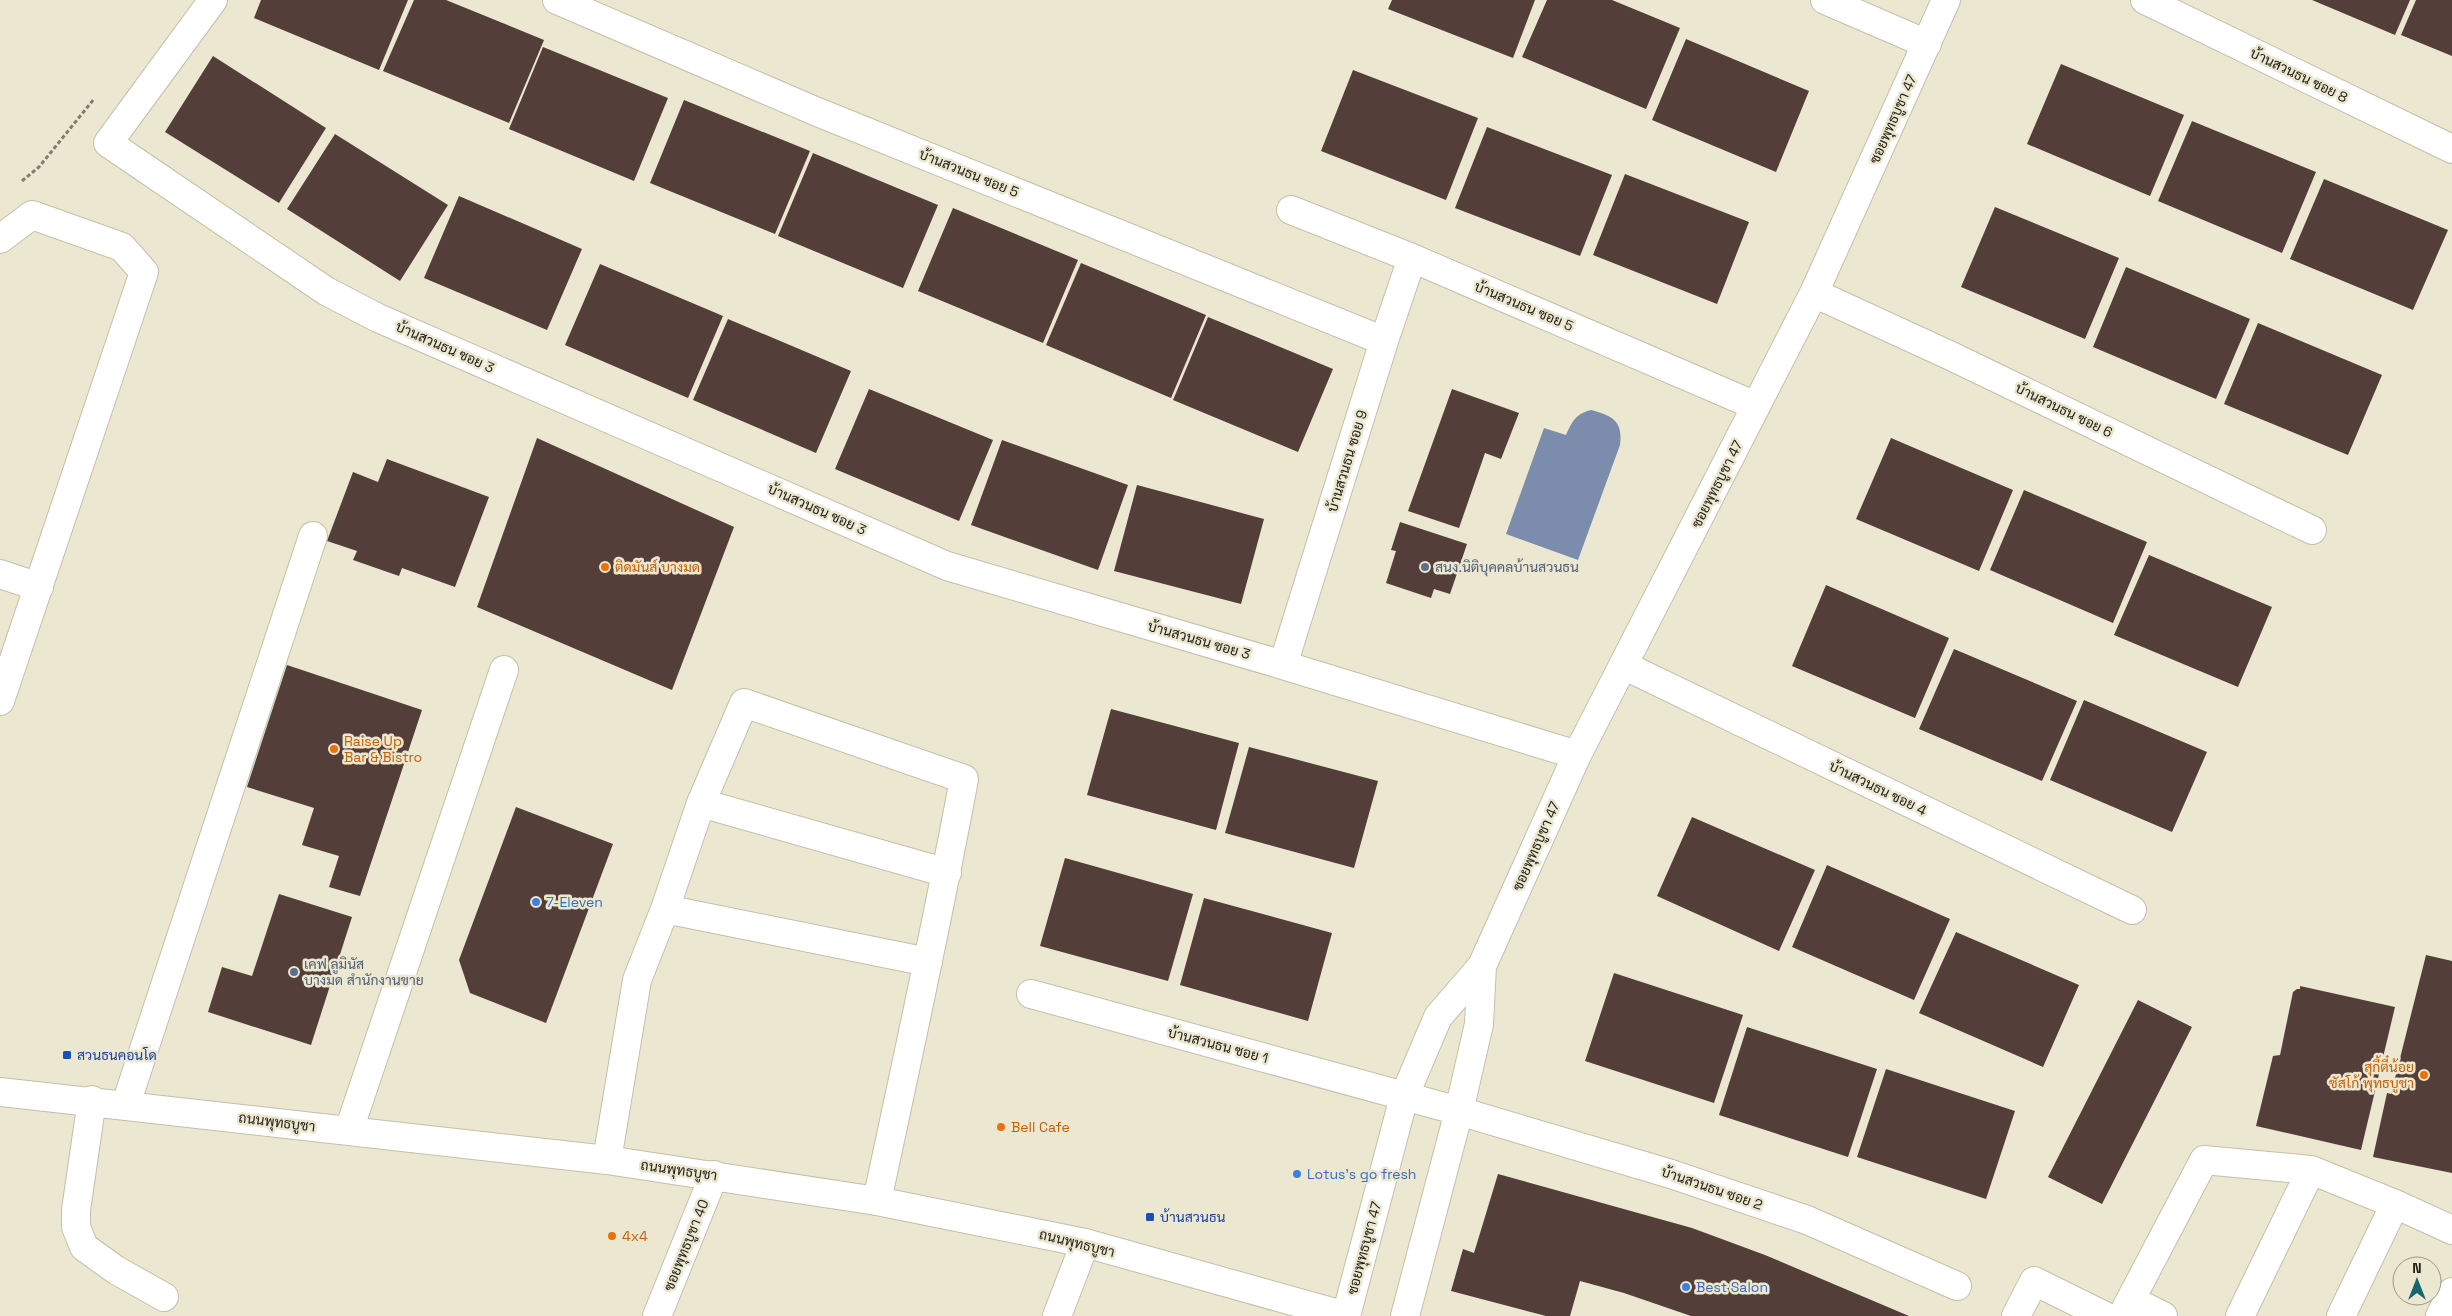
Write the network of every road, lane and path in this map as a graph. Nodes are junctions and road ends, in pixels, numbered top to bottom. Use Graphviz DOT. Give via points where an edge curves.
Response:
graph roads {
  1 [pos="213,0"];
  2 [pos="557,0"];
  3 [pos="1825,0"];
  4 [pos="1946,0"];
  5 [pos="2145,0"];
  6 [pos="1927,44"];
  7 [pos="94,99"];
  8 [pos="2452,149"];
  9 [pos="19,183"];
  10 [pos="1291,210"];
  11 [pos="0,239"];
  12 [pos="1412,258"];
  13 [pos="1814,293"];
  14 [pos="1384,341"];
  15 [pos="1756,406"];
  16 [pos="2312,530"];
  17 [pos="313,536"];
  18 [pos="0,574"];
  19 [pos="39,586"];
  20 [pos="1283,665"];
  21 [pos="1625,666"];
  22 [pos="504,670"];
  23 [pos="0,701"];
  24 [pos="1577,755"];
  25 [pos="701,803"];
  26 [pos="946,874"];
  27 [pos="665,910"];
  28 [pos="2132,910"];
  29 [pos="928,962"];
  30 [pos="1482,966"];
  31 [pos="1031,994"];
  32 [pos="0,1092"];
  33 [pos="1404,1097"];
  34 [pos="92,1100"];
  35 [pos="126,1104"];
  36 [pos="1459,1111"];
  37 [pos="349,1130"];
  38 [pos="607,1160"];
  39 [pos="2311,1170"];
  40 [pos="714,1175"];
  41 [pos="878,1201"];
  42 [pos="2395,1204"];
  43 [pos="2452,1230"];
  44 [pos="1085,1244"];
  45 [pos="1957,1286"];
  46 [pos="2452,1292"];
  47 [pos="164,1297"];
  48 [pos="2127,1308"];
  49 [pos="657,1316"];
  50 [pos="1057,1316"];
  51 [pos="1346,1316"];
  52 [pos="1405,1316"];
  53 [pos="2016,1316"];
  54 [pos="2105,1316"];
  55 [pos="2163,1316"];
  56 [pos="2240,1316"];
  57 [pos="2340,1316"];
  58 [pos="2440,1316"];
  1 -- 20 [label="street, บ้านสวนธน ซอย 3" via="108,143 326,291 387,322 947,566"];
  2 -- 14 [label="street, บ้านสวนธน ซอย 5" via="815,111"];
  3 -- 6 [label="street"];
  4 -- 6 [label="street, ซอยพุทธบูชา 47"];
  5 -- 8 [label="street, บ้านสวนธน ซอย 8"];
  6 -- 13 [label="street, ซอยพุทธบูชา 47"];
  7 -- 9 [label="path" via="39,167"];
  10 -- 12 [label="street, บ้านสวนธน ซอย 5"];
  11 -- 19 [label="street" via="32,215 122,247 144,272"];
  12 -- 14 [label="street, บ้านสวนธน ซอย 9"];
  12 -- 15 [label="street, บ้านสวนธน ซอย 5"];
  13 -- 15 [label="street, ซอยพุทธบูชา 47"];
  13 -- 16 [label="street, บ้านสวนธน ซอย 6"];
  14 -- 20 [label="street, บ้านสวนธน ซอย 9"];
  15 -- 21 [label="street, ซอยพุทธบูชา 47"];
  17 -- 35 [label="street"];
  18 -- 19 [label="street"];
  19 -- 23 [label="street"];
  20 -- 24 [label="street, บ้านสวนธน ซอย 3"];
  21 -- 24 [label="street, ซอยพุทธบูชา 47"];
  21 -- 28 [label="street, บ้านสวนธน ซอย 4"];
  22 -- 37 [label="street"];
  24 -- 30 [label="street, ซอยพุทธบูชา 47"];
  25 -- 26 [label="street"];
  25 -- 26 [label="street" via="744,703 964,779"];
  25 -- 27 [label="street"];
  26 -- 29 [label="street"];
  27 -- 29 [label="street"];
  27 -- 38 [label="street" via="636,980"];
  29 -- 41 [label="street"];
  30 -- 33 [label="street, ซอยพุทธบูชา 47" via="1438,1017"];
  30 -- 36 [label="street, ซอยพุทธบูชา 47" via="1479,1024"];
  31 -- 33 [label="street, บ้านสวนธน ซอย 1"];
  32 -- 34 [label="street, ถนนพุทธบูชา"];
  33 -- 36 [label="street, บ้านสวนธน ซอย 1"];
  33 -- 51 [label="street, ซอยพุทธบูชา 47"];
  34 -- 35 [label="street, ถนนพุทธบูชา"];
  34 -- 47 [label="street" via="76,1227 84,1247 116,1270"];
  35 -- 37 [label="street, ถนนพุทธบูชา"];
  36 -- 45 [label="street, บ้านสวนธน ซอย 2" via="1671,1174 1807,1220"];
  36 -- 52 [label="street, ซอยพุทธบูชา 47"];
  37 -- 38 [label="street, ถนนพุทธบูชา"];
  38 -- 40 [label="street, ถนนพุทธบูชา"];
  39 -- 42 [label="street"];
  39 -- 48 [label="street" via="2204,1160"];
  39 -- 56 [label="street"];
  40 -- 41 [label="street, ถนนพุทธบูชา"];
  40 -- 49 [label="street, ซอยพุทธบูชา 40"];
  41 -- 44 [label="street, ถนนพุทธบูชา"];
  42 -- 43 [label="street"];
  42 -- 57 [label="street"];
  44 -- 50 [label="street"];
  44 -- 51 [label="street, ถนนพุทธบูชา"];
  46 -- 58 [label="street"];
  48 -- 55 [label="street"];
  53 -- 54 [label="street" via="2034,1281"];
}
